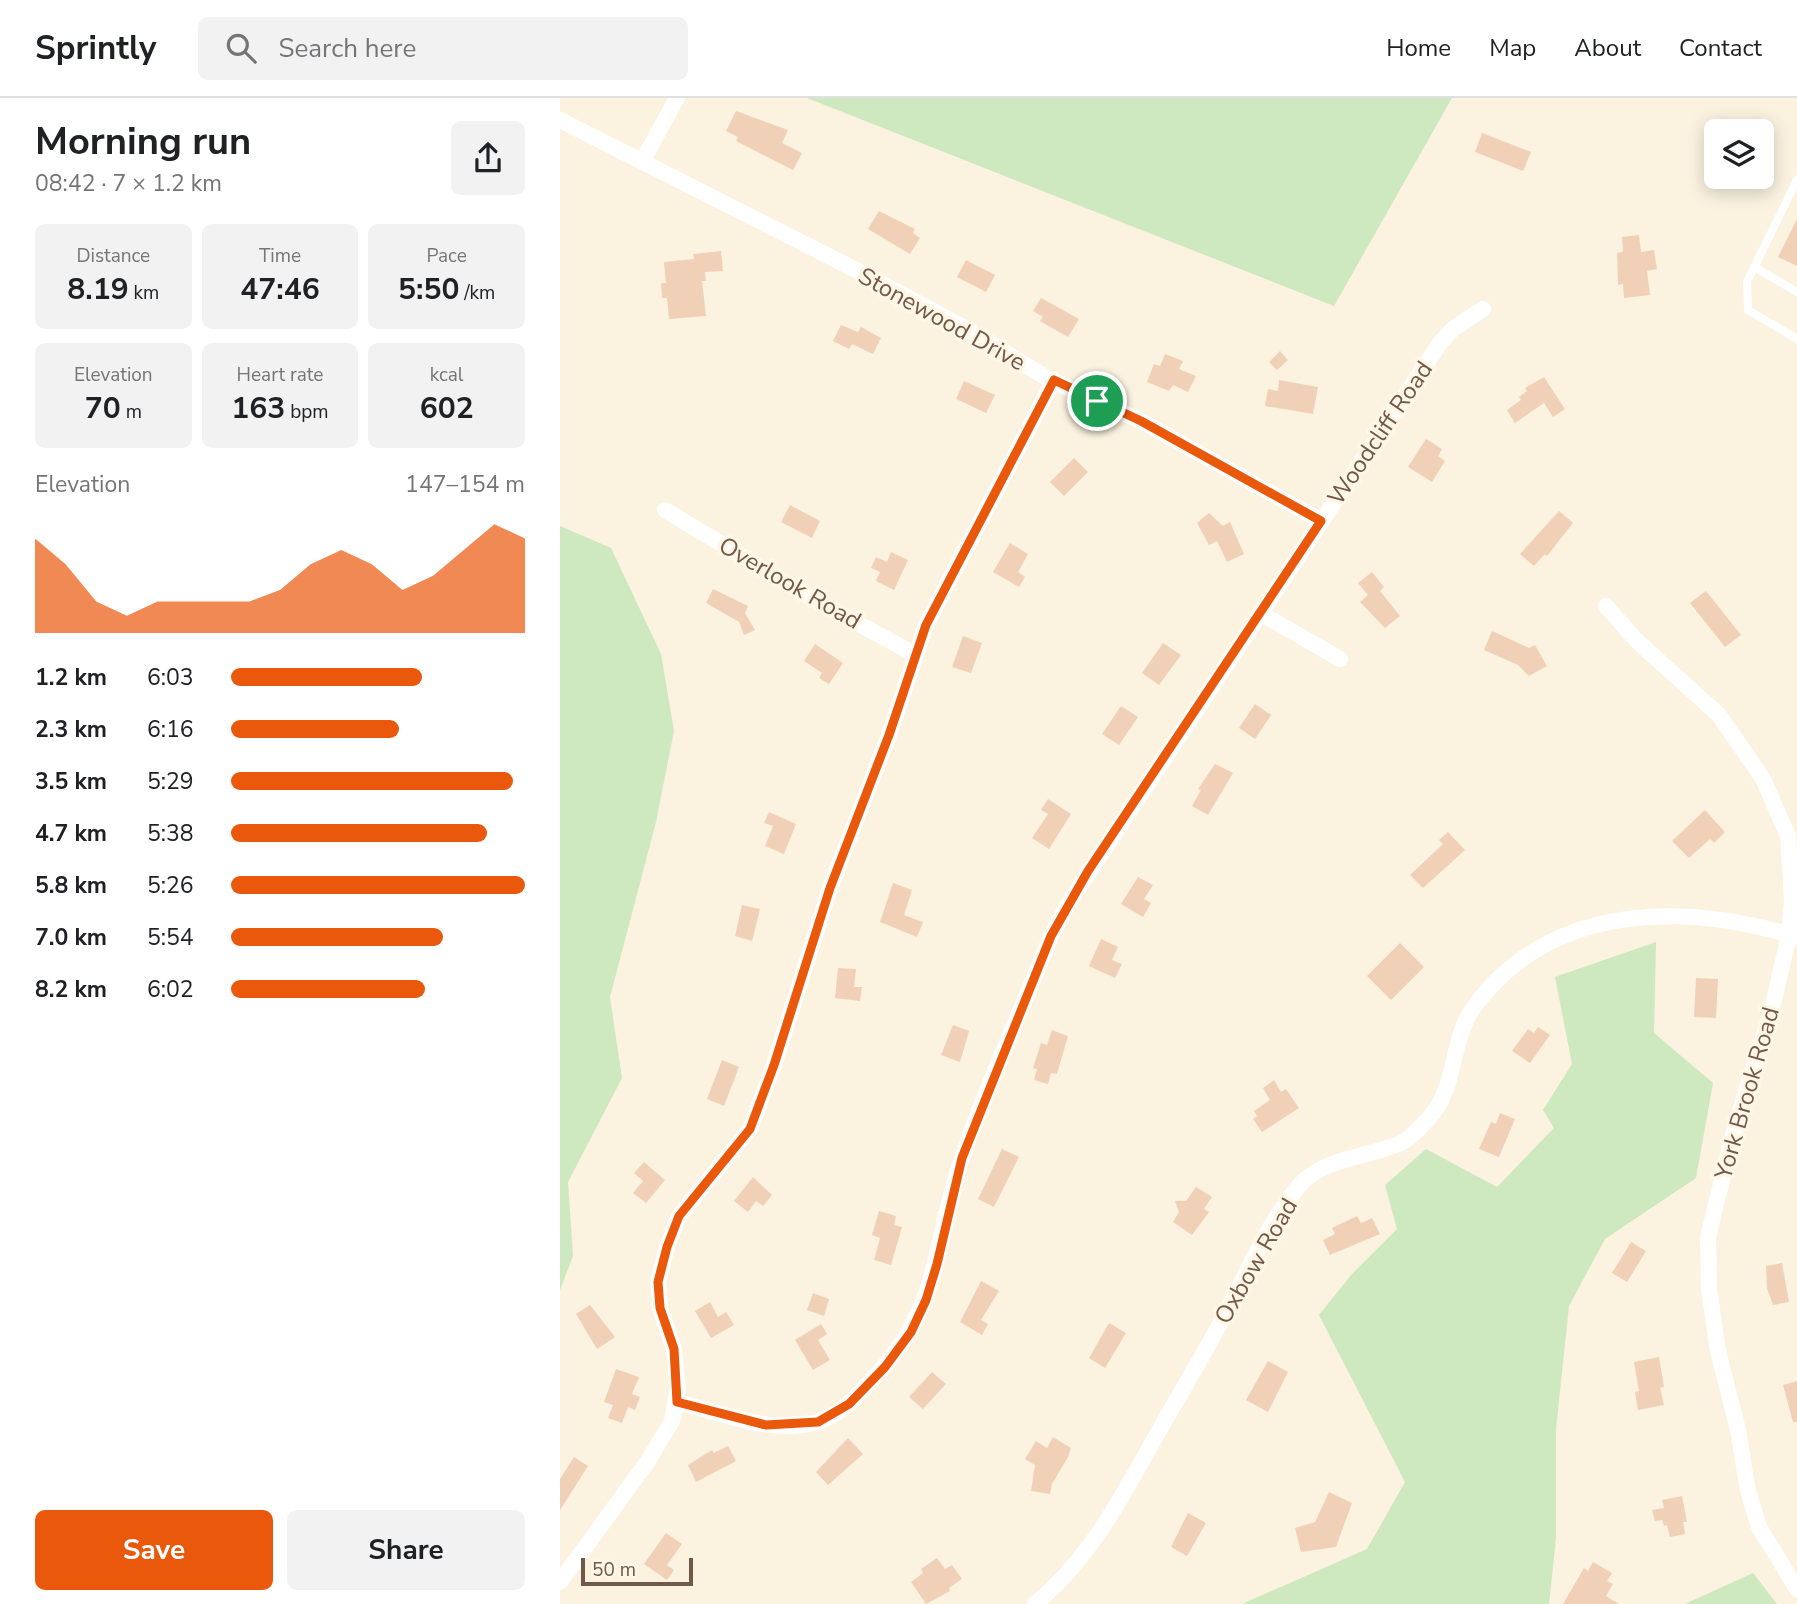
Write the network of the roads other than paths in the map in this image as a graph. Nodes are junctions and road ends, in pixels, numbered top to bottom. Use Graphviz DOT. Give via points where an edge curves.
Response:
graph roads {
  1 [pos="677,98"];
  2 [pos="560,120"];
  3 [pos="642,162"];
  4 [pos="1797,180"];
  5 [pos="1754,267"];
  6 [pos="1797,292"];
  7 [pos="1483,309"];
  8 [pos="1797,339"];
  9 [pos="1054,380"];
  10 [pos="665,510"];
  11 [pos="1321,521"];
  12 [pos="1606,606"];
  13 [pos="1262,614"];
  14 [pos="916,655"];
  15 [pos="1340,659"];
  16 [pos="1793,936"];
  17 [pos="677,1402"];
  18 [pos="560,1582"];
  19 [pos="1797,1588"];
  20 [pos="1035,1604"];
  1 -- 3 [label="street"];
  2 -- 3 [label="street, Stonewood Drive"];
  3 -- 9 [label="street, Stonewood Drive" via="858,271"];
  4 -- 5 [label="lane"];
  5 -- 6 [label="lane"];
  5 -- 8 [label="lane" via="1747,282 1748,310"];
  7 -- 11 [label="street, Woodcliff Road" via="1440,343"];
  9 -- 11 [label="street, Stonewood Drive" via="1141,421"];
  9 -- 14 [label="street" via="926,625"];
  10 -- 14 [label="street, Overlook Road"];
  11 -- 13 [label="street, Woodcliff Road"];
  12 -- 16 [label="street, York Brook Road" via="1637,641 1719,715 1763,779 1788,835"];
  13 -- 15 [label="street"];
  13 -- 17 [label="street, Woodcliff Road" via="1088,871 1051,936 962,1158 926,1300 898,1350 849,1404 818,1422 766,1425"];
  14 -- 17 [label="street" via="830,888 750,1129 679,1216 667,1247 658,1282 660,1308 674,1349"];
  16 -- 19 [label="street, York Brook Road" via="1735,1127 1708,1250 1718,1351 1748,1491 1759,1527"];
  16 -- 20 [label="street, Oxbow Road" via="1720,919 1648,915 1588,924 1543,944 1504,971 1472,1009 1436,1110 1404,1142 1321,1168 1300,1184 1265,1237 1105,1524 1063,1580"];
  17 -- 18 [label="street" via="672,1421 648,1461"];
}
